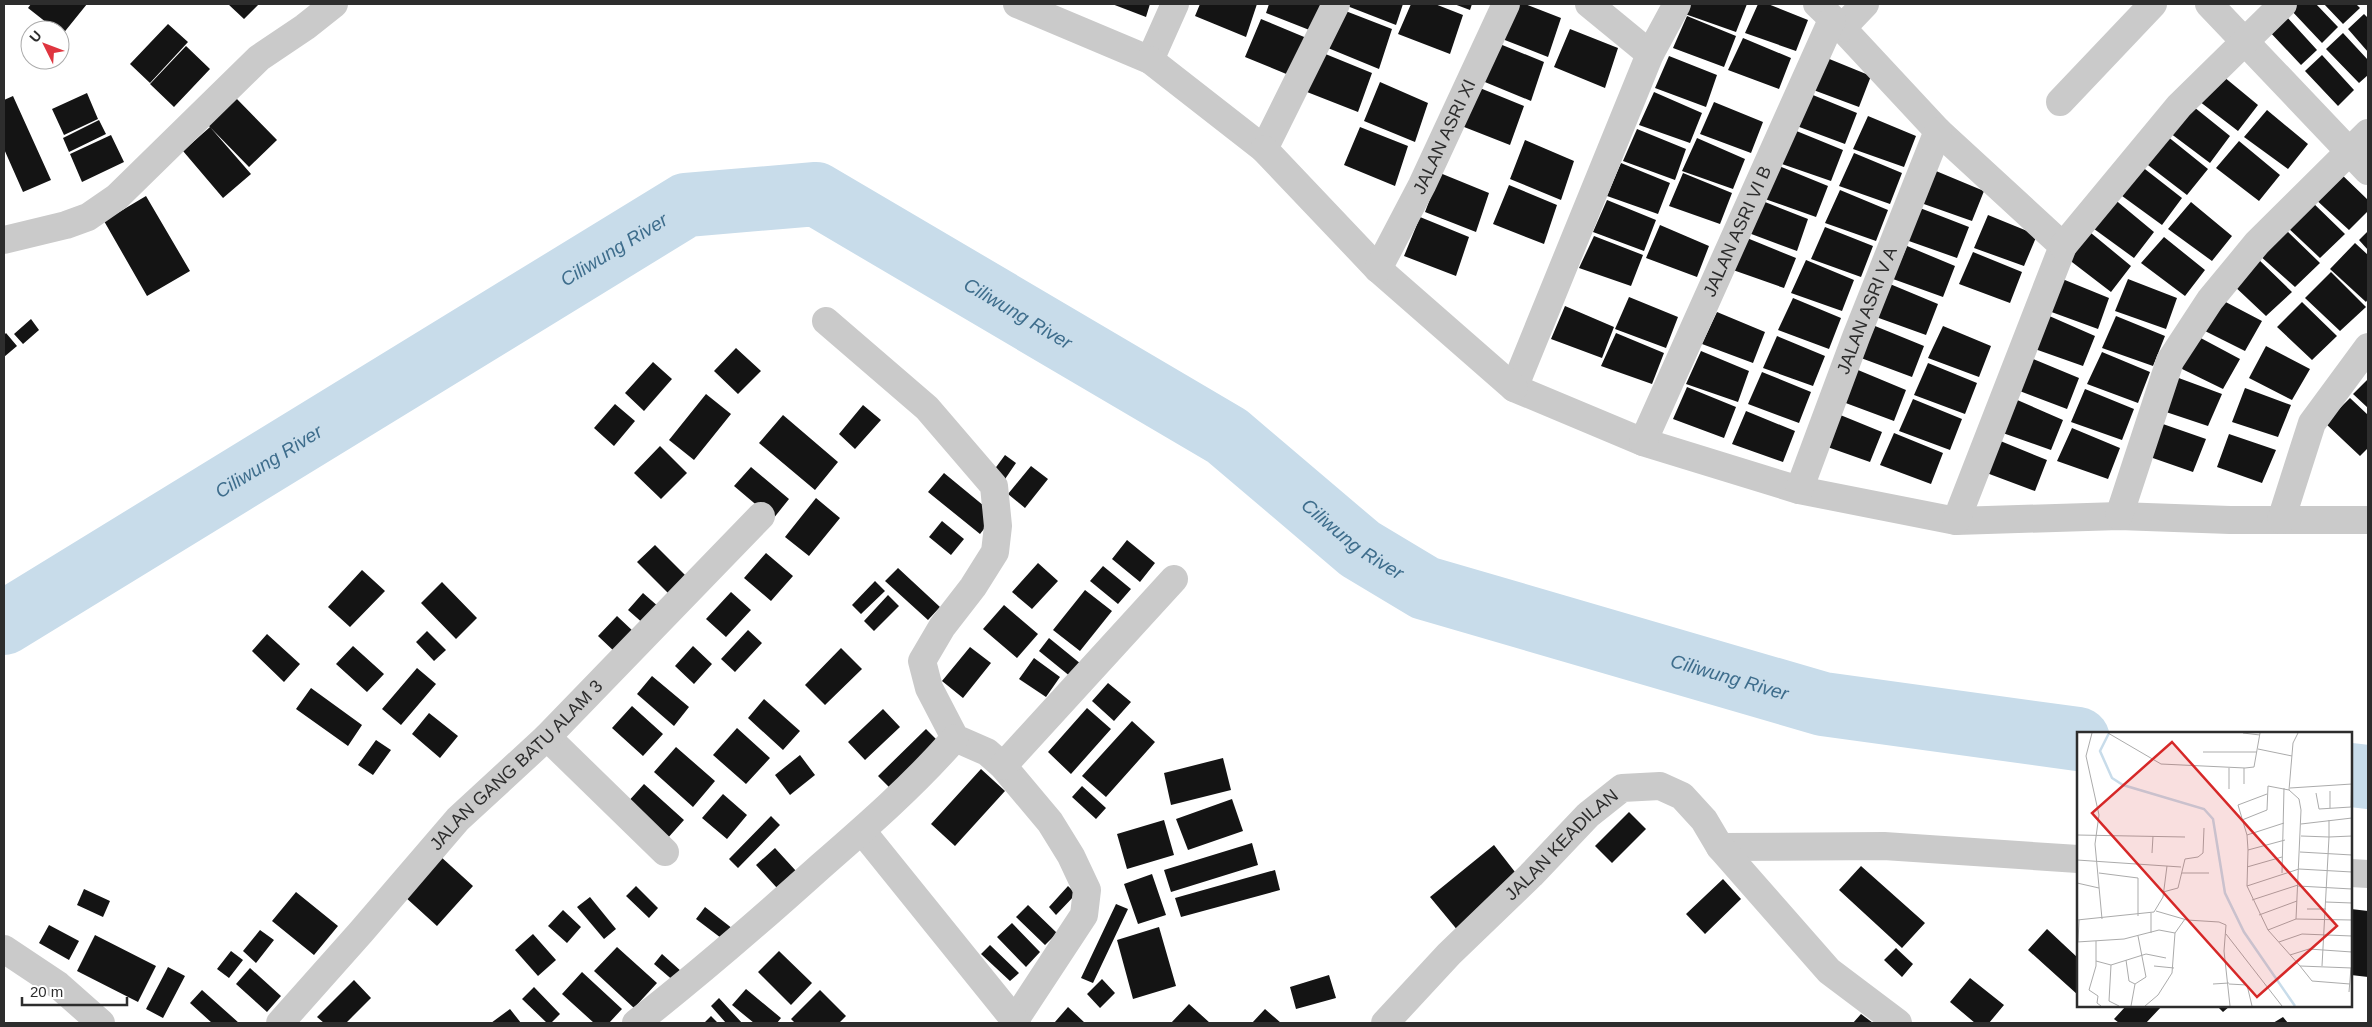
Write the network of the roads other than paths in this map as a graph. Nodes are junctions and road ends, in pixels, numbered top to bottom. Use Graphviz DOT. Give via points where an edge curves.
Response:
graph roads {
  1 [pos="334,4"];
  2 [pos="1017,4"];
  3 [pos="1176,4"];
  4 [pos="1336,4"];
  5 [pos="1506,4"];
  6 [pos="1589,4"];
  7 [pos="1677,4"];
  8 [pos="1865,4"];
  9 [pos="2154,4"];
  10 [pos="2209,4"];
  11 [pos="2283,4"];
  12 [pos="1830,17"];
  13 [pos="2246,42"];
  14 [pos="1650,54"];
  15 [pos="1150,60"];
  16 [pos="2060,102"];
  17 [pos="1938,131"];
  18 [pos="2368,133"];
  19 [pos="1264,149"];
  20 [pos="2349,152"];
  21 [pos="2368,171"];
  22 [pos="4,240"];
  23 [pos="2063,246"];
  24 [pos="1378,269"];
  25 [pos="826,321"];
  26 [pos="2368,347"];
  27 [pos="1514,388"];
  28 [pos="1643,442"];
  29 [pos="1799,490"];
  30 [pos="761,516"];
  31 [pos="2119,516"];
  32 [pos="2281,520"];
  33 [pos="2368,520"];
  34 [pos="1956,522"];
  35 [pos="1174,579"];
  36 [pos="547,737"];
  37 [pos="955,738"];
  38 [pos="1003,766"];
  39 [pos="862,830"];
  40 [pos="1720,847"];
  41 [pos="665,852"];
  42 [pos="2077,859"];
  43 [pos="2352,873"];
  44 [pos="2368,874"];
  45 [pos="4,949"];
  46 [pos="1016,1022"];
  47 [pos="101,1023"];
  48 [pos="280,1023"];
  49 [pos="636,1023"];
  50 [pos="1385,1023"];
  51 [pos="1898,1023"];
  1 -- 22 [label="street" via="259,58 117,197 88,217"];
  2 -- 15 [label="street"];
  3 -- 15 [label="street"];
  4 -- 19 [label="street"];
  5 -- 24 [label="street, JALAN ASRI XI" via="1422,185"];
  6 -- 14 [label="street"];
  7 -- 14 [label="street"];
  8 -- 12 [label="street, JALAN ASRI VI B"];
  9 -- 16 [label="street"];
  10 -- 13 [label="street"];
  11 -- 13 [label="street"];
  12 -- 17 [label="street"];
  12 -- 28 [label="street, JALAN ASRI VI B"];
  13 -- 20 [label="street"];
  13 -- 23 [label="street" via="2179,106"];
  14 -- 27 [label="street"];
  15 -- 19 [label="street"];
  17 -- 23 [label="street"];
  17 -- 29 [label="street, JALAN ASRI V A"];
  18 -- 20 [label="street"];
  19 -- 24 [label="street"];
  20 -- 21 [label="street"];
  20 -- 31 [label="street" via="2257,243 2210,300 2175,354"];
  23 -- 34 [label="street"];
  24 -- 27 [label="street"];
  25 -- 37 [label="street" via="927,408 994,486 998,526 996,552 942,627 922,661 930,688"];
  26 -- 32 [label="street" via="2312,423"];
  27 -- 28 [label="street"];
  28 -- 29 [label="street"];
  29 -- 34 [label="street"];
  30 -- 36 [label="street, JALAN GANG BATU ALAM 3"];
  31 -- 32 [label="street"];
  31 -- 34 [label="street"];
  32 -- 33 [label="street"];
  35 -- 38 [label="street"];
  36 -- 41 [label="street"];
  36 -- 48 [label="street, JALAN GANG BATU ALAM 3" via="458,819"];
  37 -- 38 [label="street" via="987,752"];
  37 -- 39 [label="street"];
  38 -- 46 [label="street" via="1050,822 1087,890 1084,915"];
  39 -- 46 [label="street"];
  39 -- 49 [label="street" via="718,958"];
  40 -- 42 [label="street" via="1884,846"];
  40 -- 50 [label="street, JALAN KEADILAN" via="1704,820 1682,796 1660,786 1622,788 1588,815"];
  40 -- 51 [label="street, JALAN KEADILAN" via="1829,971"];
  43 -- 44 [label="street"];
  45 -- 47 [label="street" via="58,985"];
}
